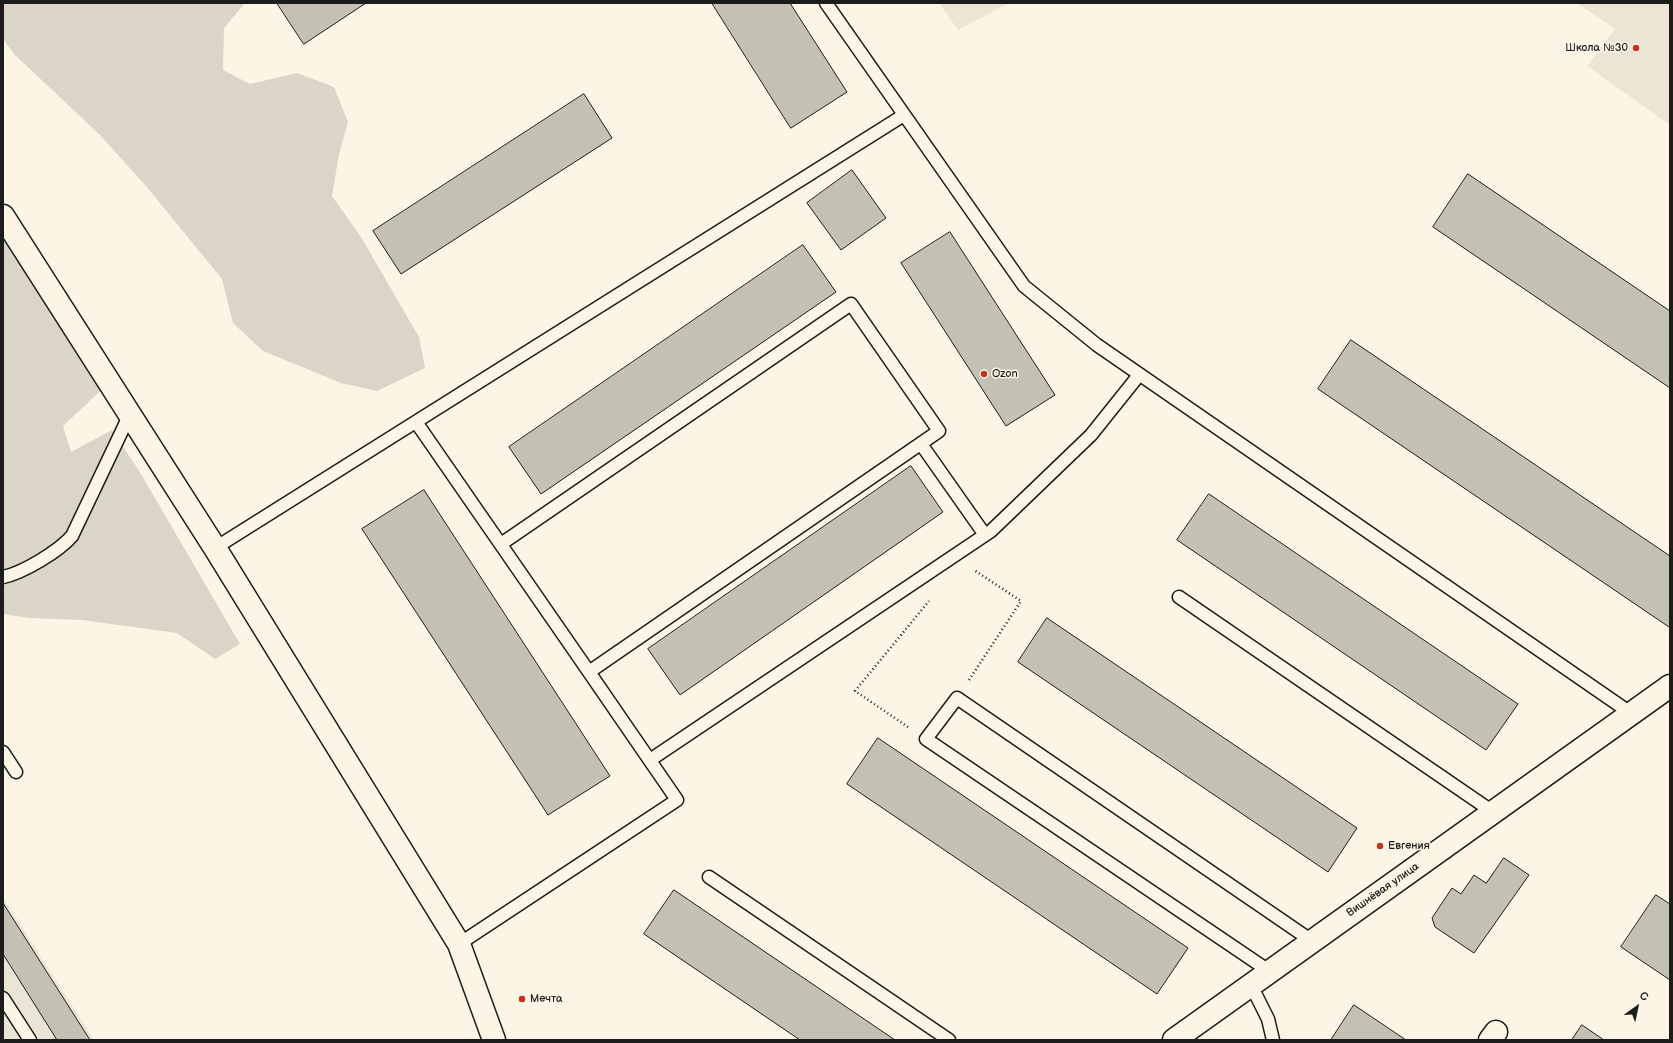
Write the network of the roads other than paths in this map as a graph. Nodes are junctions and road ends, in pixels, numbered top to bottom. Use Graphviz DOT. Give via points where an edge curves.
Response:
graph roads {
  1 [pos="826,3"];
  2 [pos="904,115"];
  3 [pos="3,216"];
  4 [pos="1139,375"];
  5 [pos="130,414"];
  6 [pos="416,422"];
  7 [pos="921,444"];
  8 [pos="985,535"];
  9 [pos="501,544"];
  10 [pos="215,548"];
  11 [pos="3,577"];
  12 [pos="1179,597"];
  13 [pos="589,672"];
  14 [pos="1670,686"];
  15 [pos="1632,714"];
  16 [pos="3,752"];
  17 [pos="650,760"];
  18 [pos="16,772"];
  19 [pos="1493,812"];
  20 [pos="709,878"];
  21 [pos="1312,941"];
  22 [pos="459,944"];
  23 [pos="1269,971"];
  24 [pos="1251,985"];
  25 [pos="3,998"];
  26 [pos="7,1010"];
  27 [pos="30,1040"];
  28 [pos="494,1040"];
  29 [pos="949,1040"];
  30 [pos="1174,1040"];
  31 [pos="1273,1040"];
  1 -- 2 [label="lane"];
  2 -- 4 [label="lane" via="1024,286"];
  2 -- 6 [label="lane"];
  3 -- 5 [label="street"];
  4 -- 8 [label="lane" via="1091,435"];
  4 -- 15 [label="lane"];
  5 -- 10 [label="street"];
  5 -- 11 [label="lane" via="72,536 66,543 26,568"];
  6 -- 9 [label="lane"];
  6 -- 10 [label="lane"];
  7 -- 8 [label="lane"];
  7 -- 9 [label="lane" via="939,432 851,304"];
  7 -- 13 [label="lane"];
  8 -- 17 [label="lane"];
  9 -- 13 [label="lane"];
  10 -- 22 [label="street"];
  12 -- 19 [label="lane"];
  13 -- 17 [label="lane"];
  14 -- 15 [label="street, Вишнёвая улица"];
  15 -- 19 [label="street, Вишнёвая улица"];
  16 -- 18 [label="lane"];
  17 -- 22 [label="lane" via="677,800"];
  19 -- 21 [label="street, Вишнёвая улица"];
  20 -- 29 [label="lane"];
  21 -- 23 [label="street, Вишнёвая улица"];
  21 -- 23 [label="lane" via="957,698 926,739"];
  22 -- 28 [label="street"];
  23 -- 24 [label="street, Вишнёвая улица"];
  24 -- 30 [label="street, Вишнёвая улица"];
  24 -- 31 [label="lane" via="1268,1018"];
  25 -- 26 [label="lane"];
  26 -- 27 [label="lane"];
}
